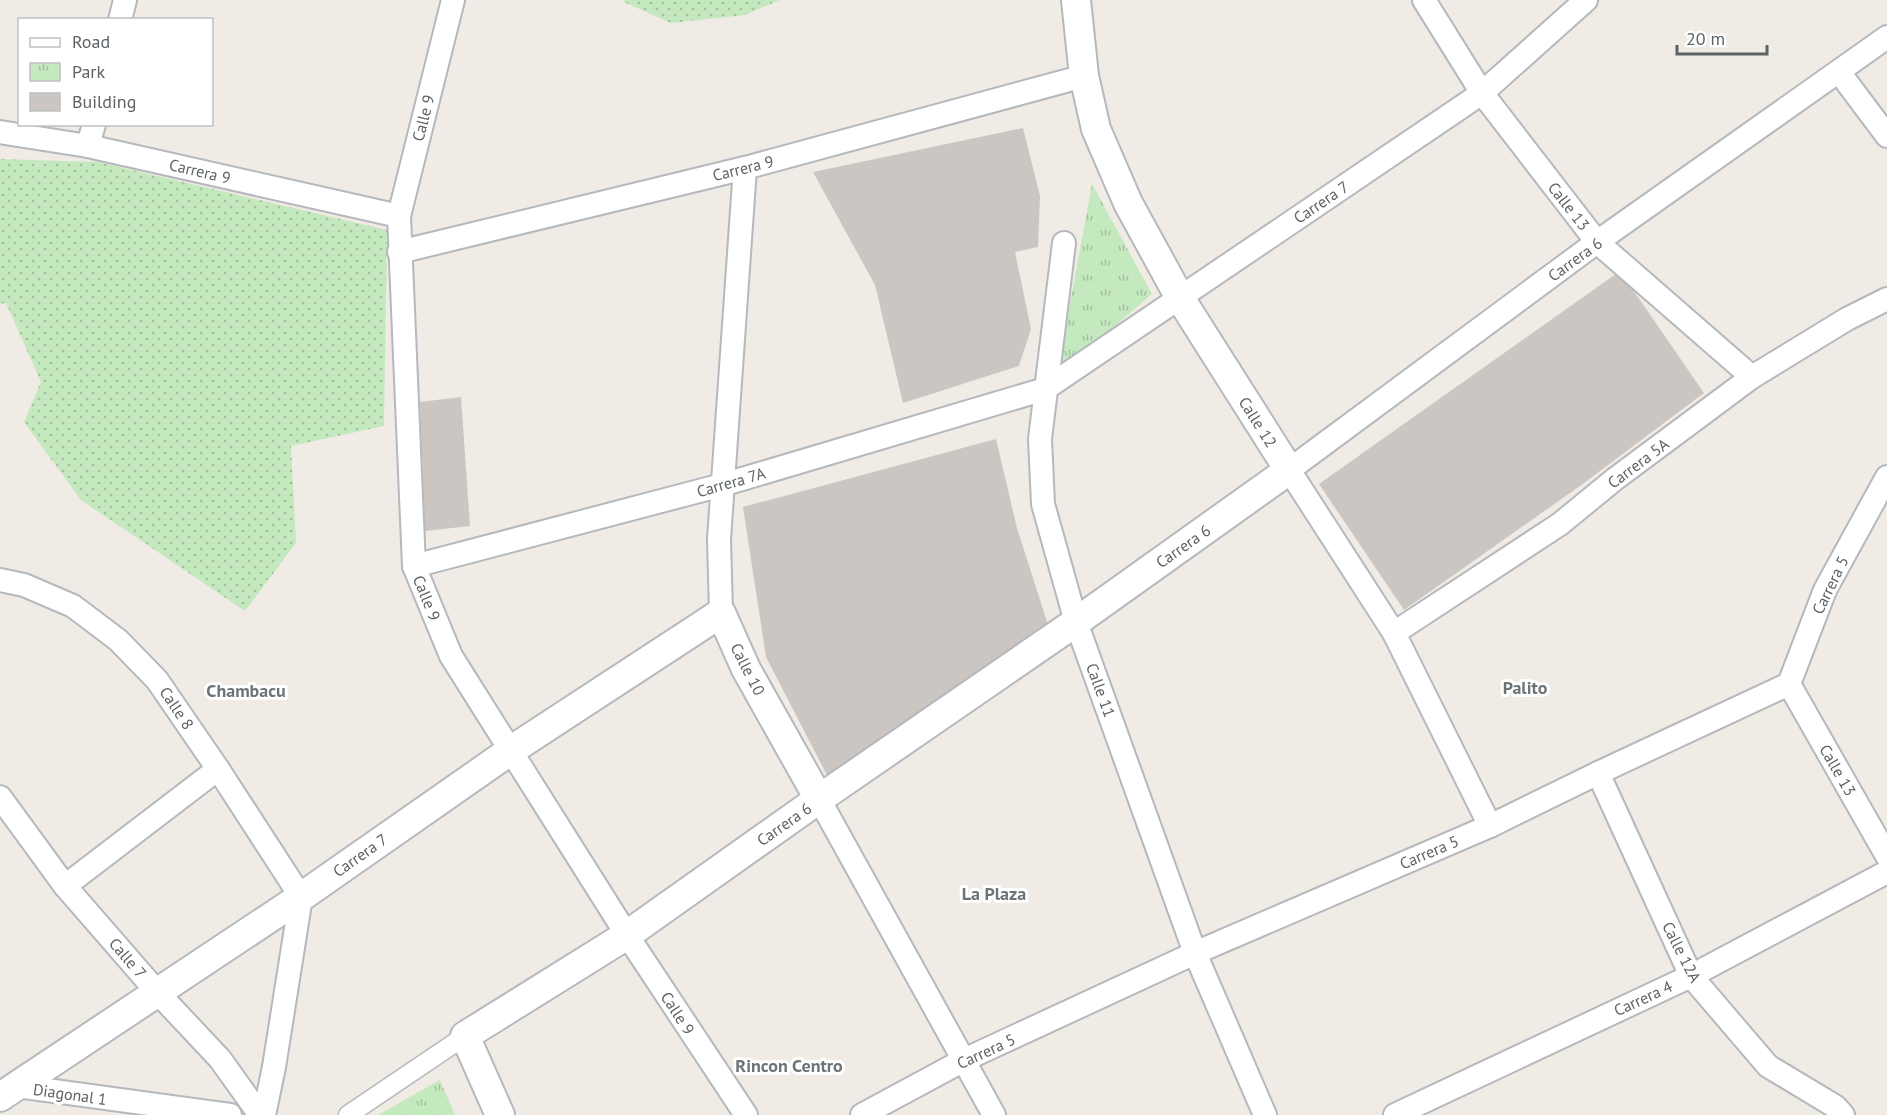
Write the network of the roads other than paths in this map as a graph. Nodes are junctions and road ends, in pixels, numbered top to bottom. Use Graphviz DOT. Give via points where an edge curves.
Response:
graph roads {
  1 [pos="125,0"];
  2 [pos="453,0"];
  3 [pos="1076,0"];
  4 [pos="1424,0"];
  5 [pos="1586,0"];
  6 [pos="120,18"];
  7 [pos="1887,37"];
  8 [pos="1839,72"];
  9 [pos="1084,76"];
  10 [pos="1482,93"];
  11 [pos="0,132"];
  12 [pos="91,135"];
  13 [pos="1887,136"];
  14 [pos="745,168"];
  15 [pos="399,216"];
  16 [pos="1597,242"];
  17 [pos="1064,243"];
  18 [pos="399,252"];
  19 [pos="1180,298"];
  20 [pos="1887,299"];
  21 [pos="1752,377"];
  22 [pos="1045,389"];
  23 [pos="1288,470"];
  24 [pos="1887,477"];
  25 [pos="722,485"];
  26 [pos="414,566"];
  27 [pos="0,580"];
  28 [pos="721,613"];
  29 [pos="1076,621"];
  30 [pos="1394,633"];
  31 [pos="1789,684"];
  32 [pos="510,752"];
  33 [pos="218,769"];
  34 [pos="1598,773"];
  35 [pos="0,797"];
  36 [pos="819,799"];
  37 [pos="1490,826"];
  38 [pos="1887,856"];
  39 [pos="1887,872"];
  40 [pos="65,886"];
  41 [pos="301,897"];
  42 [pos="627,935"];
  43 [pos="1195,953"];
  44 [pos="1691,976"];
  45 [pos="158,993"];
  46 [pos="465,1036"];
  47 [pos="964,1060"];
  48 [pos="9,1092"];
  49 [pos="230,1115"];
  50 [pos="262,1115"];
  51 [pos="348,1115"];
  52 [pos="500,1115"];
  53 [pos="746,1115"];
  54 [pos="862,1115"];
  55 [pos="994,1115"];
  56 [pos="1265,1115"];
  57 [pos="1395,1115"];
  58 [pos="1843,1115"];
  1 -- 6 [label="street"];
  2 -- 15 [label="street, Calle 9"];
  3 -- 9 [label="street, Calle 12"];
  4 -- 10 [label="street, Calle 13"];
  5 -- 10 [label="street, Carrera 7"];
  7 -- 8 [label="street, Carrera 6"];
  8 -- 13 [label="street"];
  8 -- 16 [label="street, Carrera 6"];
  9 -- 14 [label="street, Carrera 9"];
  9 -- 19 [label="street, Calle 12" via="1096,129 1128,203"];
  10 -- 16 [label="street, Calle 13"];
  10 -- 19 [label="street, Carrera 7"];
  11 -- 12 [label="street, Carrera 9"];
  12 -- 15 [label="street, Carrera 9"];
  14 -- 18 [label="street, Carrera 9"];
  14 -- 25 [label="street, Calle 10"];
  15 -- 18 [label="street, Calle 9"];
  16 -- 21 [label="street, Calle 13"];
  16 -- 23 [label="street, Carrera 6"];
  17 -- 22 [label="street, Calle 11"];
  18 -- 26 [label="street, Calle 9"];
  19 -- 22 [label="street, Carrera 7"];
  19 -- 23 [label="street, Calle 12"];
  20 -- 21 [label="street, Carrera 5A"];
  21 -- 30 [label="street, Carrera 5A" via="1560,524"];
  22 -- 25 [label="street, Carrera 7A"];
  22 -- 29 [label="street, Calle 11" via="1040,439 1043,504"];
  23 -- 29 [label="street, Carrera 6"];
  23 -- 30 [label="street, Calle 12"];
  24 -- 31 [label="street, Carrera 5" via="1825,590"];
  25 -- 26 [label="street, Carrera 7A"];
  25 -- 28 [label="street, Calle 10" via="718,539"];
  26 -- 32 [label="street, Calle 9" via="451,656"];
  27 -- 33 [label="street, Calle 8" via="24,585 73,606 118,640 158,680"];
  28 -- 32 [label="street, Carrera 7"];
  28 -- 36 [label="street, Calle 10" via="746,669"];
  29 -- 36 [label="street, Carrera 6"];
  29 -- 43 [label="street, Calle 11"];
  30 -- 37 [label="street, Calle 12"];
  31 -- 34 [label="street, Carrera 5"];
  31 -- 38 [label="street, Calle 13"];
  32 -- 41 [label="street, Carrera 7"];
  32 -- 42 [label="street, Calle 9"];
  33 -- 40 [label="street"];
  33 -- 41 [label="street, Calle 8"];
  34 -- 37 [label="street, Carrera 5"];
  34 -- 44 [label="street, Calle 12A"];
  35 -- 40 [label="street, Calle 7"];
  36 -- 42 [label="street, Carrera 6"];
  36 -- 47 [label="street, Calle 10"];
  37 -- 43 [label="street, Carrera 5"];
  39 -- 44 [label="street, Carrera 4"];
  40 -- 45 [label="street, Calle 7"];
  41 -- 45 [label="street, Carrera 7"];
  41 -- 50 [label="street" via="274,1067"];
  42 -- 46 [label="street, Carrera 6"];
  42 -- 53 [label="street, Calle 9"];
  43 -- 47 [label="street, Carrera 5"];
  43 -- 56 [label="street, Calle 11"];
  44 -- 57 [label="street, Carrera 4"];
  44 -- 58 [label="street, Calle 12A" via="1768,1066"];
  45 -- 48 [label="street, Carrera 7"];
  45 -- 50 [label="street, Calle 7" via="220,1059"];
  46 -- 51 [label="street"];
  46 -- 52 [label="street"];
  47 -- 54 [label="street, Carrera 5"];
  47 -- 55 [label="street, Calle 10"];
  48 -- 49 [label="street, Diagonal 1"];
}
